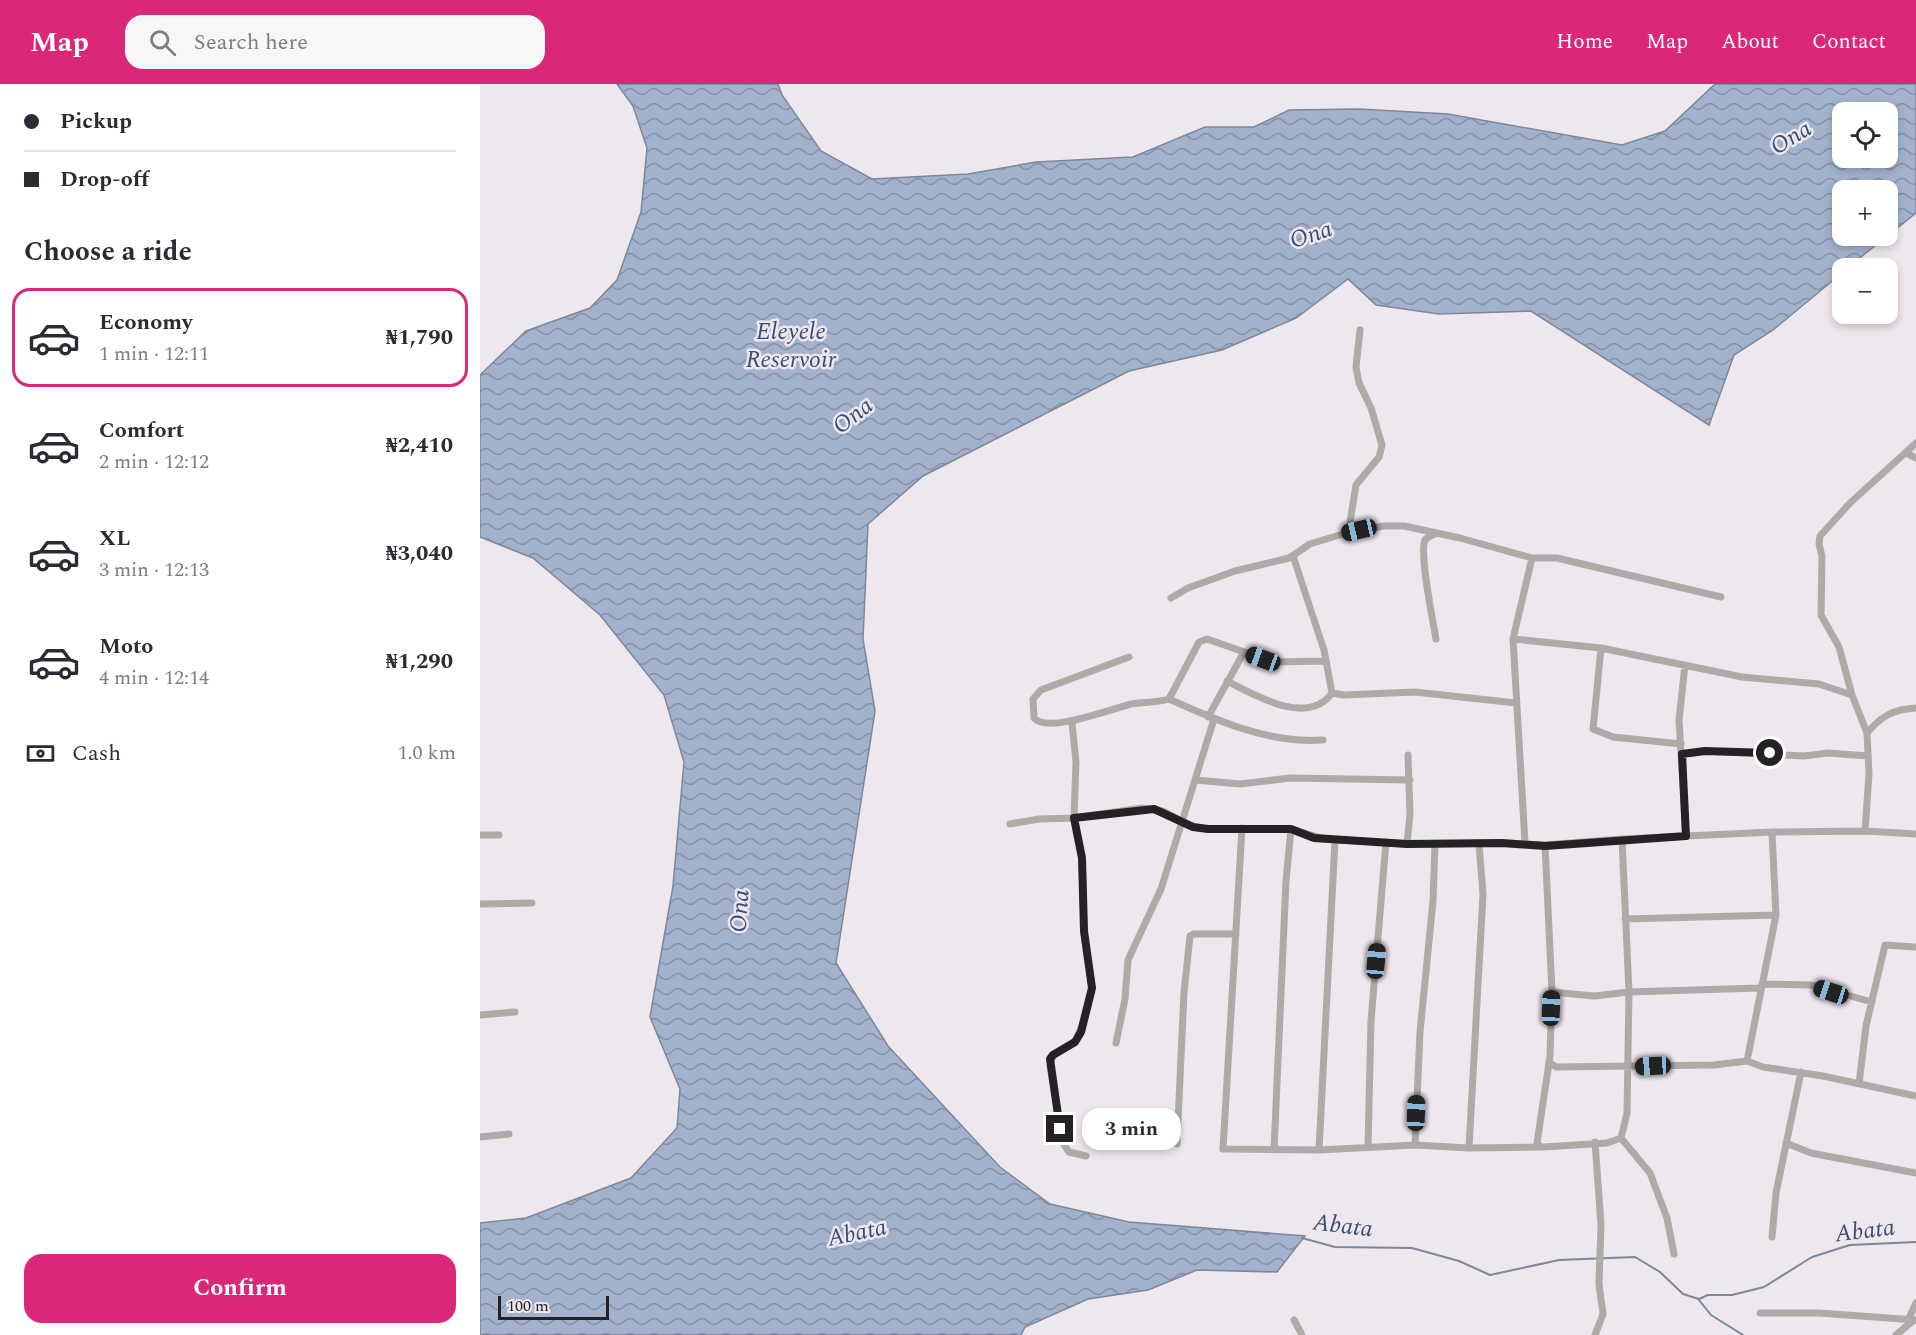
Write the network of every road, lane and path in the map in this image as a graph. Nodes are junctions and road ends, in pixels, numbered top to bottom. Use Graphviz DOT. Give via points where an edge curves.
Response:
graph roads {
  1 [pos="1360,330"];
  2 [pos="1916,443"];
  3 [pos="1906,453"];
  4 [pos="1916,458"];
  5 [pos="1359,530"];
  6 [pos="1437,533"];
  7 [pos="1293,556"];
  8 [pos="1532,558"];
  9 [pos="1721,597"];
  10 [pos="1171,598"];
  11 [pos="1436,639"];
  12 [pos="1513,639"];
  13 [pos="1601,648"];
  14 [pos="1244,652"];
  15 [pos="1129,657"];
  16 [pos="1326,661"];
  17 [pos="1685,664"];
  18 [pos="1227,681"];
  19 [pos="1332,693"];
  20 [pos="1852,695"];
  21 [pos="1168,699"];
  22 [pos="1516,703"];
  23 [pos="1916,708"];
  24 [pos="1211,718"];
  25 [pos="1072,723"];
  26 [pos="1867,733"];
  27 [pos="1323,740"];
  28 [pos="1681,744"];
  29 [pos="1682,754"];
  30 [pos="1408,755"];
  31 [pos="1868,756"];
  32 [pos="1196,780"];
  33 [pos="1410,780"];
  34 [pos="1074,818"];
  35 [pos="1183,821"];
  36 [pos="1010,824"];
  37 [pos="1242,828"];
  38 [pos="1291,829"];
  39 [pos="1865,831"];
  40 [pos="1772,832"];
  41 [pos="480,834"];
  42 [pos="1916,834"];
  43 [pos="499,835"];
  44 [pos="1686,836"];
  45 [pos="1622,839"];
  46 [pos="1335,840"];
  47 [pos="1386,842"];
  48 [pos="1525,843"];
  49 [pos="1407,844"];
  50 [pos="1435,844"];
  51 [pos="1479,844"];
  52 [pos="1545,846"];
  53 [pos="532,903"];
  54 [pos="480,904"];
  55 [pos="1776,915"];
  56 [pos="1625,919"];
  57 [pos="1236,934"];
  58 [pos="1916,947"];
  59 [pos="1761,986"];
  60 [pos="1552,992"];
  61 [pos="1629,992"];
  62 [pos="1872,1002"];
  63 [pos="515,1012"];
  64 [pos="480,1015"];
  65 [pos="1116,1043"];
  66 [pos="1747,1061"];
  67 [pos="1549,1062"];
  68 [pos="1628,1067"];
  69 [pos="1801,1072"];
  70 [pos="1858,1084"];
  71 [pos="1916,1096"];
  72 [pos="509,1134"];
  73 [pos="480,1137"];
  74 [pos="1621,1138"];
  75 [pos="1595,1142"];
  76 [pos="1786,1143"];
  77 [pos="1176,1144"];
  78 [pos="1415,1145"];
  79 [pos="1539,1146"];
  80 [pos="1368,1148"];
  81 [pos="1469,1148"];
  82 [pos="1274,1150"];
  83 [pos="1319,1150"];
  84 [pos="1086,1156"];
  85 [pos="1916,1173"];
  86 [pos="1772,1237"];
  87 [pos="1674,1254"];
  88 [pos="1916,1303"];
  89 [pos="1760,1313"];
  90 [pos="1294,1320"];
  91 [pos="1913,1320"];
  92 [pos="1302,1335"];
  93 [pos="1594,1335"];
  94 [pos="1896,1335"];
  1 -- 5 [label="street" via="1357,375 1382,445 1379,457 1356,485 1350,522"];
  2 -- 3 [label="street"];
  3 -- 4 [label="street"];
  3 -- 20 [label="street" via="1820,536 1821,615 1839,647"];
  5 -- 6 [label="street" via="1395,525"];
  5 -- 7 [label="street" via="1310,544"];
  6 -- 8 [label="street"];
  6 -- 11 [label="street" via="1424,542"];
  7 -- 10 [label="street" via="1234,571"];
  7 -- 16 [label="street"];
  8 -- 9 [label="street" via="1557,558"];
  8 -- 12 [label="street"];
  12 -- 13 [label="street"];
  12 -- 22 [label="street"];
  13 -- 17 [label="street"];
  13 -- 28 [label="street" via="1593,729 1612,736"];
  14 -- 16 [label="street" via="1273,662"];
  14 -- 18 [label="street"];
  14 -- 21 [label="street" via="1207,639 1199,642"];
  15 -- 25 [label="street" via="1035,694 1032,715 1038,723"];
  16 -- 19 [label="street"];
  17 -- 20 [label="street" via="1742,677 1819,684"];
  17 -- 28 [label="street" via="1679,705"];
  18 -- 19 [label="street" via="1290,707 1320,704"];
  18 -- 24 [label="street"];
  19 -- 22 [label="street" via="1415,692"];
  20 -- 26 [label="street"];
  21 -- 24 [label="street"];
  21 -- 25 [label="street" via="1088,715"];
  22 -- 48 [label="street"];
  23 -- 26 [label="street" via="1890,713"];
  24 -- 27 [label="street" via="1294,741"];
  24 -- 32 [label="street"];
  25 -- 34 [label="street" via="1076,762"];
  26 -- 31 [label="street"];
  28 -- 29 [label="street"];
  29 -- 31 [label="street" via="1705,751"];
  29 -- 44 [label="street"];
  30 -- 33 [label="street"];
  31 -- 39 [label="street"];
  32 -- 33 [label="street" via="1240,784 1290,778"];
  32 -- 35 [label="street"];
  33 -- 49 [label="street"];
  34 -- 35 [label="street" via="1154,809"];
  34 -- 36 [label="street"];
  34 -- 84 [label="street" via="1082,858 1084,931 1092,988 1081,1032 1071,1045 1053,1055 1050,1066 1063,1143 1076,1155"];
  35 -- 37 [label="street" via="1208,829"];
  35 -- 65 [label="street" via="1153,909 1128,960"];
  37 -- 38 [label="street"];
  37 -- 57 [label="street"];
  38 -- 46 [label="street" via="1314,838"];
  38 -- 82 [label="street"];
  39 -- 40 [label="street"];
  39 -- 42 [label="street"];
  40 -- 44 [label="street"];
  40 -- 55 [label="street"];
  41 -- 43 [label="street"];
  44 -- 45 [label="street"];
  45 -- 52 [label="street"];
  45 -- 56 [label="street"];
  46 -- 47 [label="street"];
  46 -- 83 [label="street"];
  47 -- 49 [label="street"];
  47 -- 80 [label="street" via="1373,1000"];
  48 -- 51 [label="street"];
  48 -- 52 [label="street"];
  49 -- 50 [label="street"];
  50 -- 51 [label="street"];
  50 -- 78 [label="street"];
  51 -- 81 [label="street" via="1483,894"];
  52 -- 60 [label="street"];
  53 -- 54 [label="street"];
  55 -- 56 [label="street"];
  55 -- 59 [label="street"];
  56 -- 61 [label="street"];
  57 -- 77 [label="street" via="1190,936"];
  57 -- 82 [label="street" via="1223,1149"];
  58 -- 62 [label="street" via="1885,945"];
  59 -- 61 [label="street"];
  59 -- 62 [label="street" via="1811,986"];
  59 -- 66 [label="street"];
  60 -- 61 [label="street" via="1594,996"];
  60 -- 67 [label="street"];
  61 -- 68 [label="street"];
  62 -- 70 [label="street"];
  63 -- 64 [label="street"];
  66 -- 68 [label="street"];
  66 -- 69 [label="street"];
  67 -- 68 [label="street" via="1556,1067"];
  67 -- 79 [label="street"];
  68 -- 74 [label="street"];
  69 -- 70 [label="street"];
  69 -- 76 [label="street"];
  70 -- 71 [label="street"];
  72 -- 73 [label="street"];
  74 -- 75 [label="street"];
  74 -- 87 [label="street" via="1650,1173 1667,1218"];
  75 -- 79 [label="street"];
  75 -- 93 [label="street" via="1601,1216 1602,1322"];
  76 -- 85 [label="street" via="1811,1153"];
  76 -- 86 [label="street"];
  78 -- 80 [label="street"];
  78 -- 81 [label="street"];
  79 -- 81 [label="street"];
  80 -- 83 [label="street"];
  82 -- 83 [label="street"];
  88 -- 91 [label="street"];
  89 -- 91 [label="street" via="1819,1312"];
  90 -- 92 [label="street"];
  91 -- 94 [label="street"];
}
